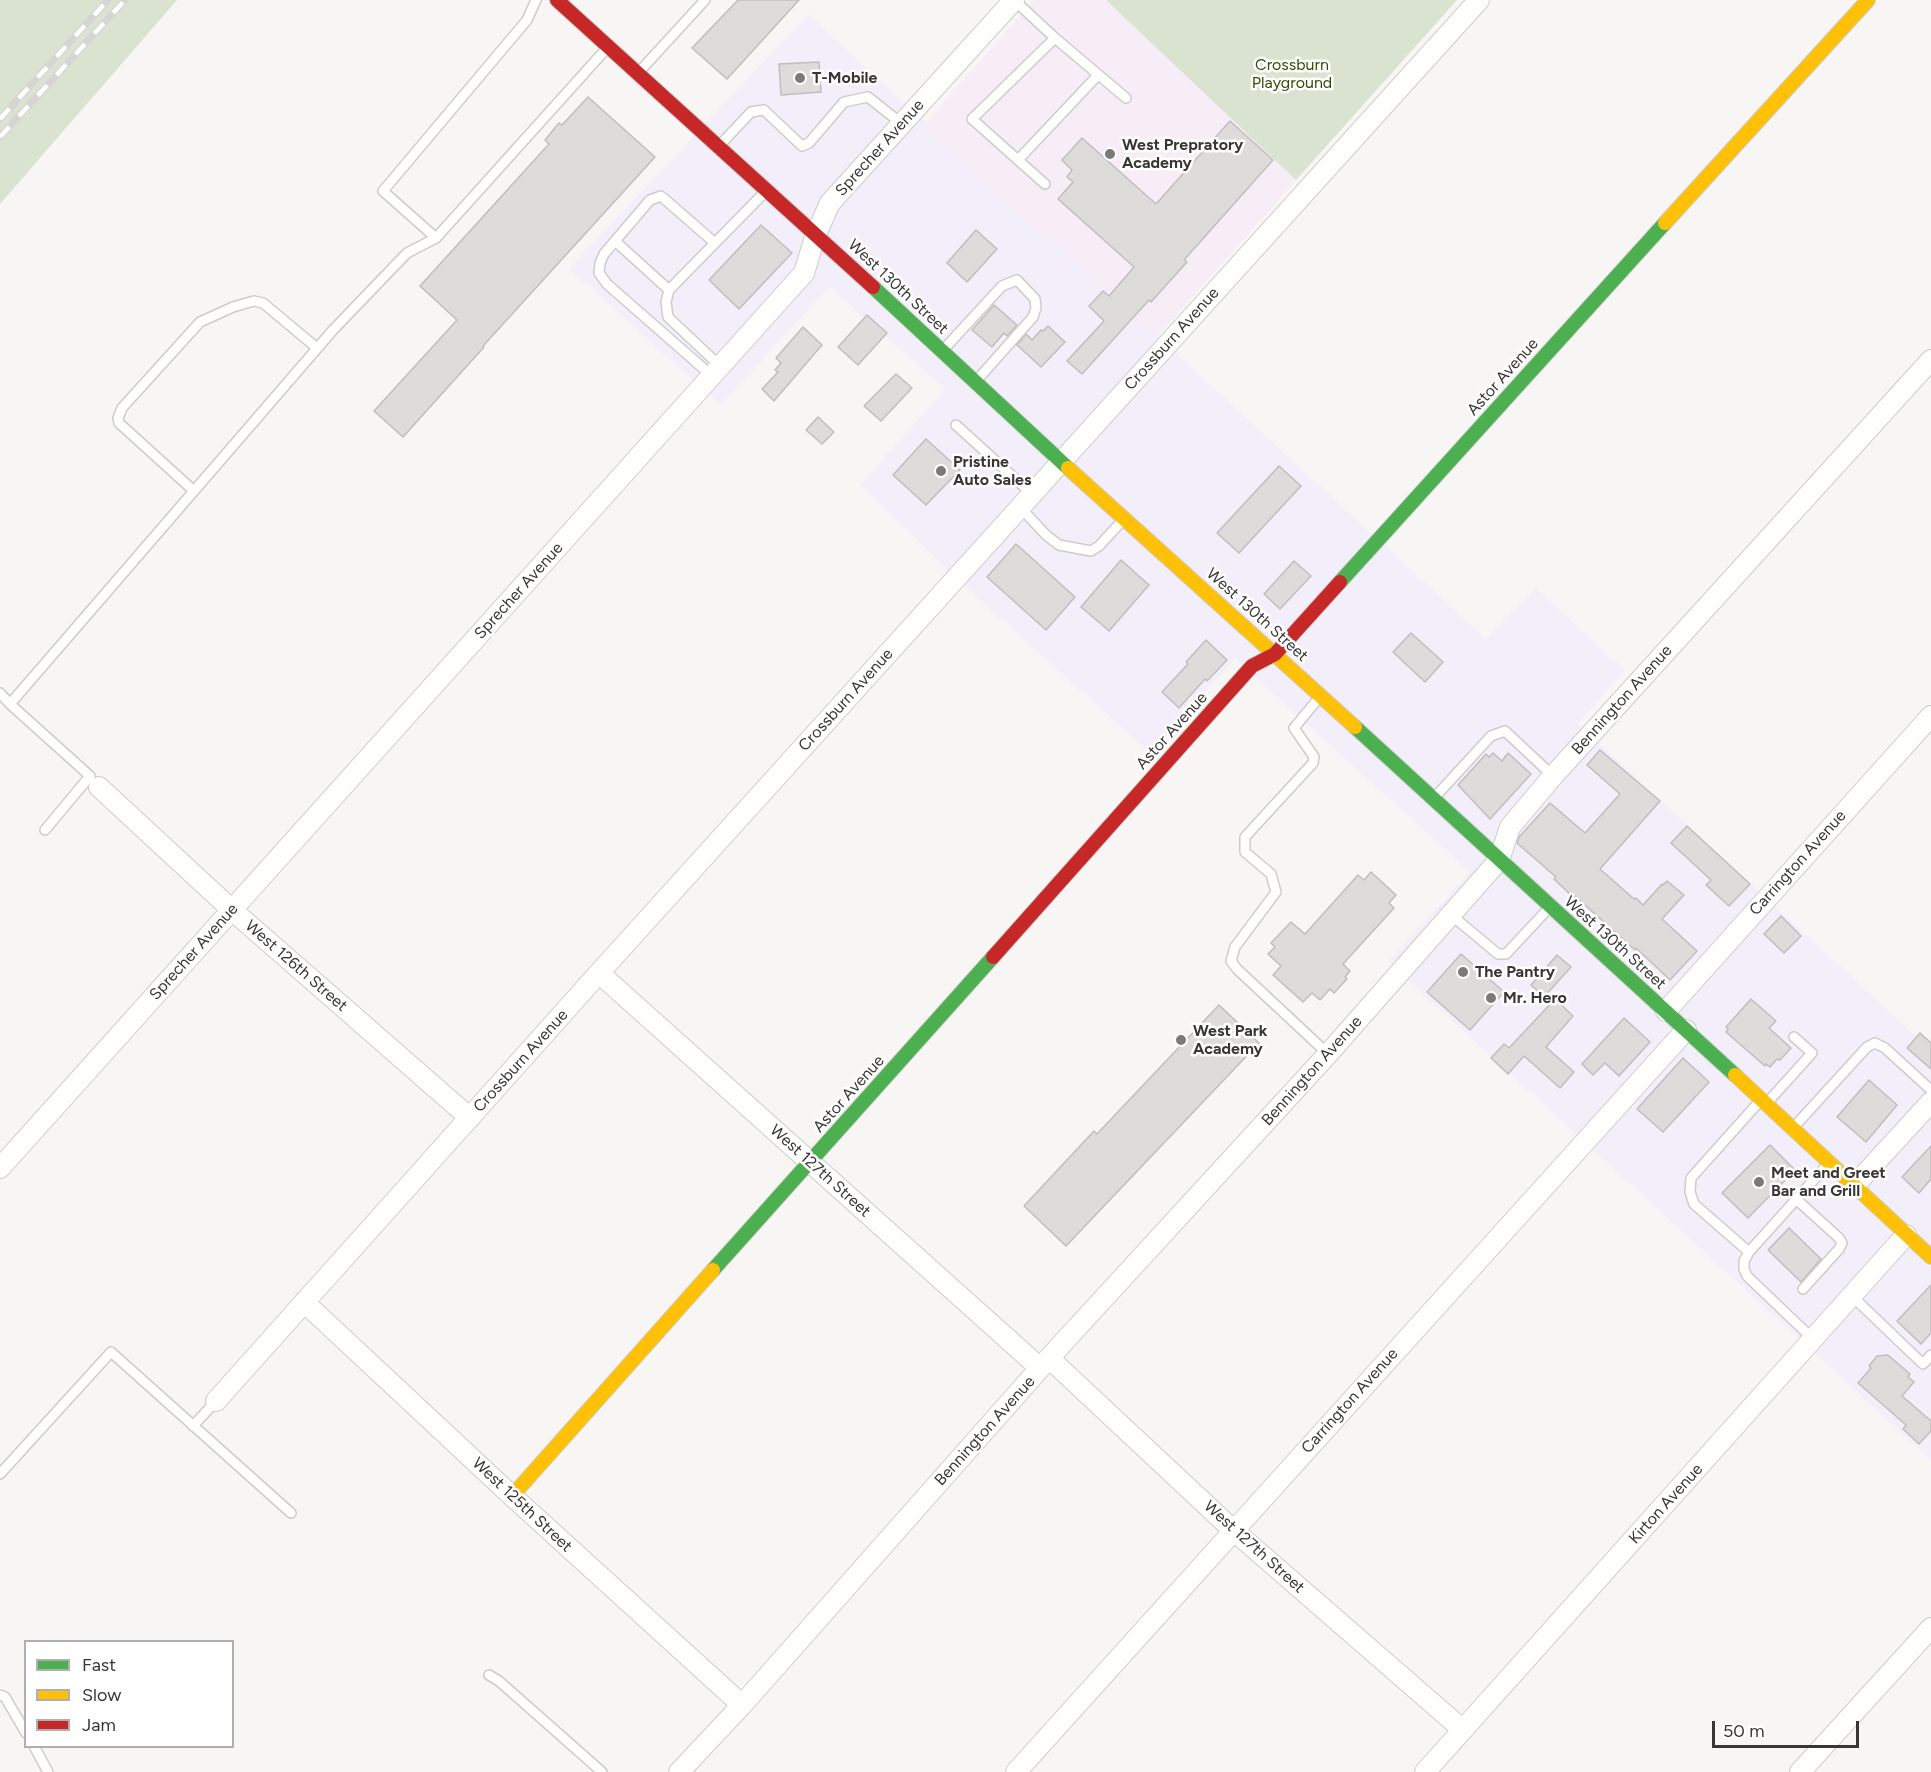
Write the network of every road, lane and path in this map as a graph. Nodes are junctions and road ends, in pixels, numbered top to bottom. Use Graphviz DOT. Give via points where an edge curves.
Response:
graph roads {
  1 [pos="536,0"];
  2 [pos="557,0"];
  3 [pos="705,0"];
  4 [pos="1014,0"];
  5 [pos="1479,0"];
  6 [pos="1868,0"];
  7 [pos="1055,38"];
  8 [pos="609,46"];
  9 [pos="638,73"];
  10 [pos="1098,75"];
  11 [pos="1126,98"];
  12 [pos="902,124"];
  13 [pos="719,146"];
  14 [pos="1018,160"];
  15 [pos="1045,184"];
  16 [pos="767,189"];
  17 [pos="816,234"];
  18 [pos="436,238"];
  19 [pos="615,242"];
  20 [pos="715,243"];
  21 [pos="669,290"];
  22 [pos="317,348"];
  23 [pos="942,351"];
  24 [pos="1931,360"];
  25 [pos="716,371"];
  26 [pos="976,382"];
  27 [pos="956,425"];
  28 [pos="1062,462"];
  29 [pos="194,491"];
  30 [pos="1026,501"];
  31 [pos="1125,517"];
  32 [pos="1275,654"];
  33 [pos="0,693"];
  34 [pos="1321,696"];
  35 [pos="10,704"];
  36 [pos="1931,716"];
  37 [pos="1553,776"];
  38 [pos="99,787"];
  39 [pos="1433,800"];
  40 [pos="45,830"];
  41 [pos="1499,860"];
  42 [pos="1550,907"];
  43 [pos="232,910"];
  44 [pos="1450,914"];
  45 [pos="599,973"];
  46 [pos="1666,1011"];
  47 [pos="1686,1030"];
  48 [pos="1794,1037"];
  49 [pos="1328,1053"];
  50 [pos="1931,1090"];
  51 [pos="1931,1101"];
  52 [pos="1763,1102"];
  53 [pos="470,1118"];
  54 [pos="1792,1128"];
  55 [pos="810,1162"];
  56 [pos="1829,1163"];
  57 [pos="0,1168"];
  58 [pos="1854,1186"];
  59 [pos="1796,1199"];
  60 [pos="1906,1235"];
  61 [pos="1749,1252"];
  62 [pos="1931,1257"];
  63 [pos="1803,1289"];
  64 [pos="1852,1296"];
  65 [pos="304,1302"];
  66 [pos="1814,1339"];
  67 [pos="1931,1355"];
  68 [pos="1045,1363"];
  69 [pos="216,1401"];
  70 [pos="193,1426"];
  71 [pos="0,1474"];
  72 [pos="512,1496"];
  73 [pos="291,1513"];
  74 [pos="1233,1530"];
  75 [pos="1931,1628"];
  76 [pos="489,1676"];
  77 [pos="0,1695"];
  78 [pos="742,1706"];
  79 [pos="24,1730"];
  80 [pos="1463,1730"];
  81 [pos="34,1748"];
  82 [pos="48,1772"];
  83 [pos="602,1772"];
  84 [pos="679,1772"];
  85 [pos="1016,1772"];
  86 [pos="1425,1772"];
  87 [pos="1800,1772"];
  1 -- 18 [label="lane" via="527,20 383,191"];
  2 -- 8 [label="street, West 130th Street"];
  3 -- 9 [label="lane"];
  4 -- 7 [label="lane"];
  4 -- 12 [label="street, Sprecher Avenue"];
  5 -- 28 [label="street, Crossburn Avenue"];
  6 -- 32 [label="street, Astor Avenue"];
  7 -- 10 [label="lane"];
  7 -- 14 [label="lane" via="972,119"];
  8 -- 9 [label="street, West 130th Street"];
  8 -- 18 [label="lane"];
  9 -- 13 [label="street, West 130th Street"];
  10 -- 11 [label="lane"];
  10 -- 14 [label="lane"];
  12 -- 13 [label="lane" via="868,97 844,102 802,146 764,110 751,112"];
  12 -- 17 [label="street, Sprecher Avenue" via="830,203"];
  13 -- 16 [label="street, West 130th Street"];
  14 -- 15 [label="lane"];
  16 -- 17 [label="street, West 130th Street"];
  16 -- 20 [label="lane"];
  17 -- 23 [label="street, West 130th Street"];
  17 -- 25 [label="street, Sprecher Avenue" via="804,273"];
  18 -- 22 [label="lane" via="407,253"];
  19 -- 20 [label="lane" via="650,200 661,196"];
  19 -- 21 [label="lane"];
  19 -- 25 [label="lane" via="600,263 599,273 607,284"];
  20 -- 21 [label="lane"];
  21 -- 25 [label="lane" via="668,317"];
  22 -- 29 [label="lane"];
  22 -- 29 [label="lane" via="263,303 254,301 232,307 200,322 122,408 119,423"];
  23 -- 26 [label="street, West 130th Street"];
  23 -- 26 [label="lane" via="1002,286 1017,280 1035,299 1033,318"];
  24 -- 37 [label="street, Bennington Avenue"];
  25 -- 43 [label="street, Sprecher Avenue"];
  26 -- 28 [label="street, West 130th Street"];
  27 -- 30 [label="lane"];
  28 -- 30 [label="street, Crossburn Avenue"];
  28 -- 31 [label="street, West 130th Street"];
  29 -- 35 [label="lane"];
  30 -- 31 [label="lane" via="1046,535 1059,545 1090,551"];
  30 -- 45 [label="street, Crossburn Avenue"];
  31 -- 32 [label="street, West 130th Street"];
  32 -- 34 [label="street, West 130th Street"];
  32 -- 55 [label="street, Astor Avenue" via="1252,666"];
  33 -- 35 [label="lane"];
  34 -- 39 [label="street, West 130th Street"];
  34 -- 49 [label="lane" via="1294,728 1314,757 1313,763 1245,837 1245,852 1271,874 1276,892 1235,947 1231,961"];
  35 -- 40 [label="lane" via="90,776"];
  36 -- 46 [label="street, Carrington Avenue"];
  37 -- 39 [label="lane" via="1505,731 1491,736"];
  37 -- 41 [label="street, Bennington Avenue" via="1510,827"];
  38 -- 43 [label="street, West 126th Street"];
  39 -- 41 [label="street, West 130th Street"];
  41 -- 42 [label="street, West 130th Street"];
  41 -- 44 [label="street, Bennington Avenue"];
  42 -- 44 [label="lane" via="1506,954 1498,954"];
  42 -- 46 [label="street, West 130th Street"];
  43 -- 53 [label="street, West 126th Street"];
  43 -- 57 [label="street, Sprecher Avenue"];
  44 -- 49 [label="street, Bennington Avenue"];
  45 -- 53 [label="street, Crossburn Avenue"];
  45 -- 55 [label="street, West 127th Street"];
  46 -- 47 [label="street, West 130th Street"];
  47 -- 52 [label="street, West 130th Street"];
  47 -- 74 [label="street, Carrington Avenue"];
  48 -- 52 [label="lane" via="1812,1053"];
  49 -- 68 [label="street, Bennington Avenue"];
  50 -- 54 [label="lane" via="1875,1043"];
  51 -- 58 [label="street"];
  52 -- 54 [label="street, West 130th Street"];
  52 -- 61 [label="lane" via="1691,1178 1694,1204"];
  53 -- 65 [label="street, Crossburn Avenue"];
  54 -- 56 [label="street, West 130th Street"];
  55 -- 68 [label="street, West 127th Street"];
  55 -- 72 [label="street, Astor Avenue"];
  56 -- 58 [label="street, West 130th Street"];
  56 -- 59 [label="lane"];
  58 -- 60 [label="street, West 130th Street"];
  59 -- 61 [label="lane"];
  59 -- 63 [label="lane" via="1842,1243"];
  60 -- 62 [label="street, West 130th Street"];
  60 -- 64 [label="street, Kirton Avenue"];
  61 -- 66 [label="lane" via="1744,1261 1747,1276"];
  64 -- 66 [label="street, Kirton Avenue"];
  64 -- 67 [label="lane" via="1923,1364"];
  65 -- 69 [label="street, Crossburn Avenue"];
  65 -- 72 [label="street, West 125th Street"];
  66 -- 80 [label="street, Kirton Avenue"];
  68 -- 74 [label="street, West 127th Street"];
  68 -- 78 [label="street, Bennington Avenue"];
  69 -- 70 [label="lane"];
  70 -- 71 [label="lane" via="111,1352"];
  70 -- 73 [label="lane"];
  72 -- 78 [label="street, West 125th Street"];
  74 -- 80 [label="street, West 127th Street"];
  74 -- 85 [label="street, Carrington Avenue"];
  75 -- 87 [label="street"];
  76 -- 83 [label="lane" via="507,1687"];
  77 -- 79 [label="lane"];
  78 -- 84 [label="street, Bennington Avenue"];
  80 -- 86 [label="street, Kirton Avenue"];
  81 -- 82 [label="lane"];
}
